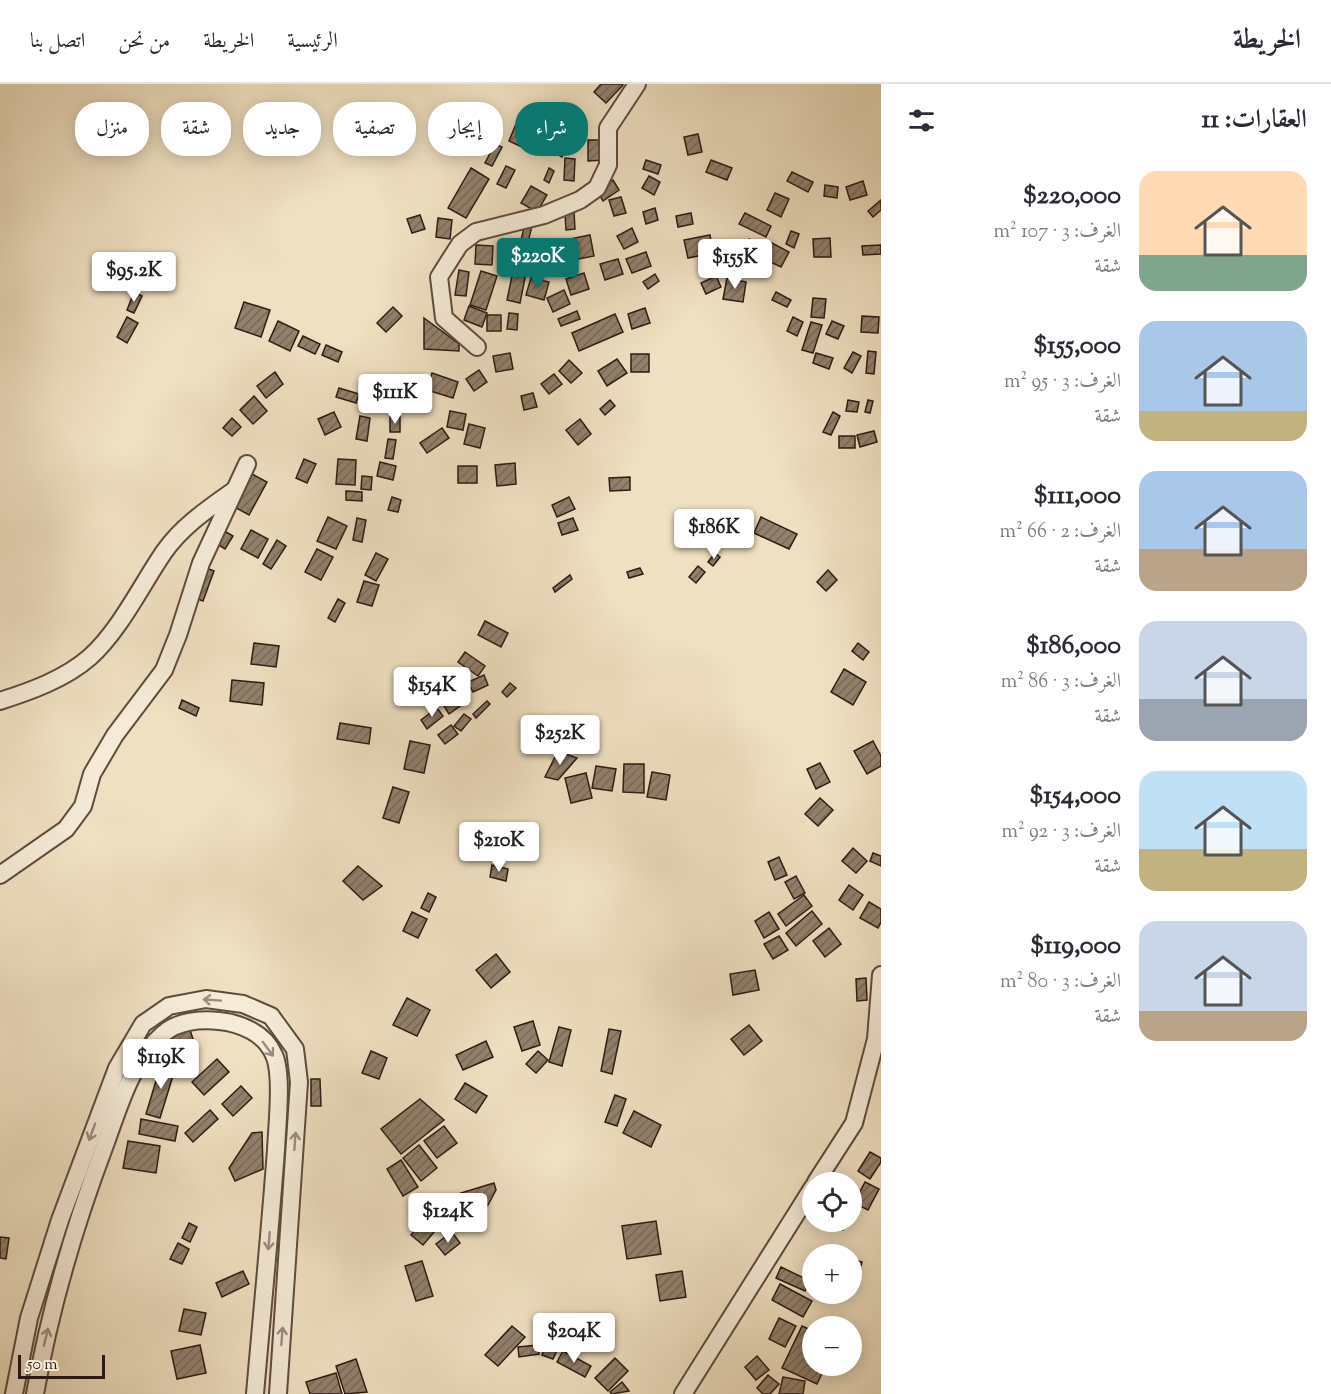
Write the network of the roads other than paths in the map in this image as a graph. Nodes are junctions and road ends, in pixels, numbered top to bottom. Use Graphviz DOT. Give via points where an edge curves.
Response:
graph roads {
  1 [pos="637,84"];
  2 [pos="477,347"];
  3 [pos="247,464"];
  4 [pos="234,491"];
  5 [pos="0,701"];
  6 [pos="0,875"];
  7 [pos="881,975"];
  8 [pos="822,1172"];
  9 [pos="802,1205"];
  10 [pos="14,1394"];
  11 [pos="35,1394"];
  12 [pos="255,1394"];
  13 [pos="278,1394"];
  14 [pos="683,1394"];
  1 -- 2 [label="street" via="608,128 609,165 597,188 544,215 476,232 460,244 439,277 444,318"];
  3 -- 4 [label="street"];
  4 -- 5 [label="street" via="193,519 165,550 135,601 90,657 38,689"];
  4 -- 6 [label="street" via="201,563 164,670 92,774 83,806 66,829"];
  7 -- 8 [label="street" via="876,1039 854,1123"];
  9 -- 14 [label="street"];
  13 -- 10 [label="street, one-way" via="299,1082 295,1049 271,1016 243,1004 206,999 169,1006 143,1024 117,1068 56,1230 29,1318"];
  11 -- 12 [label="street, one-way" via="44,1341 76,1223 136,1065 164,1033 186,1022 207,1020 234,1023 254,1032 274,1055 278,1079"];
}
